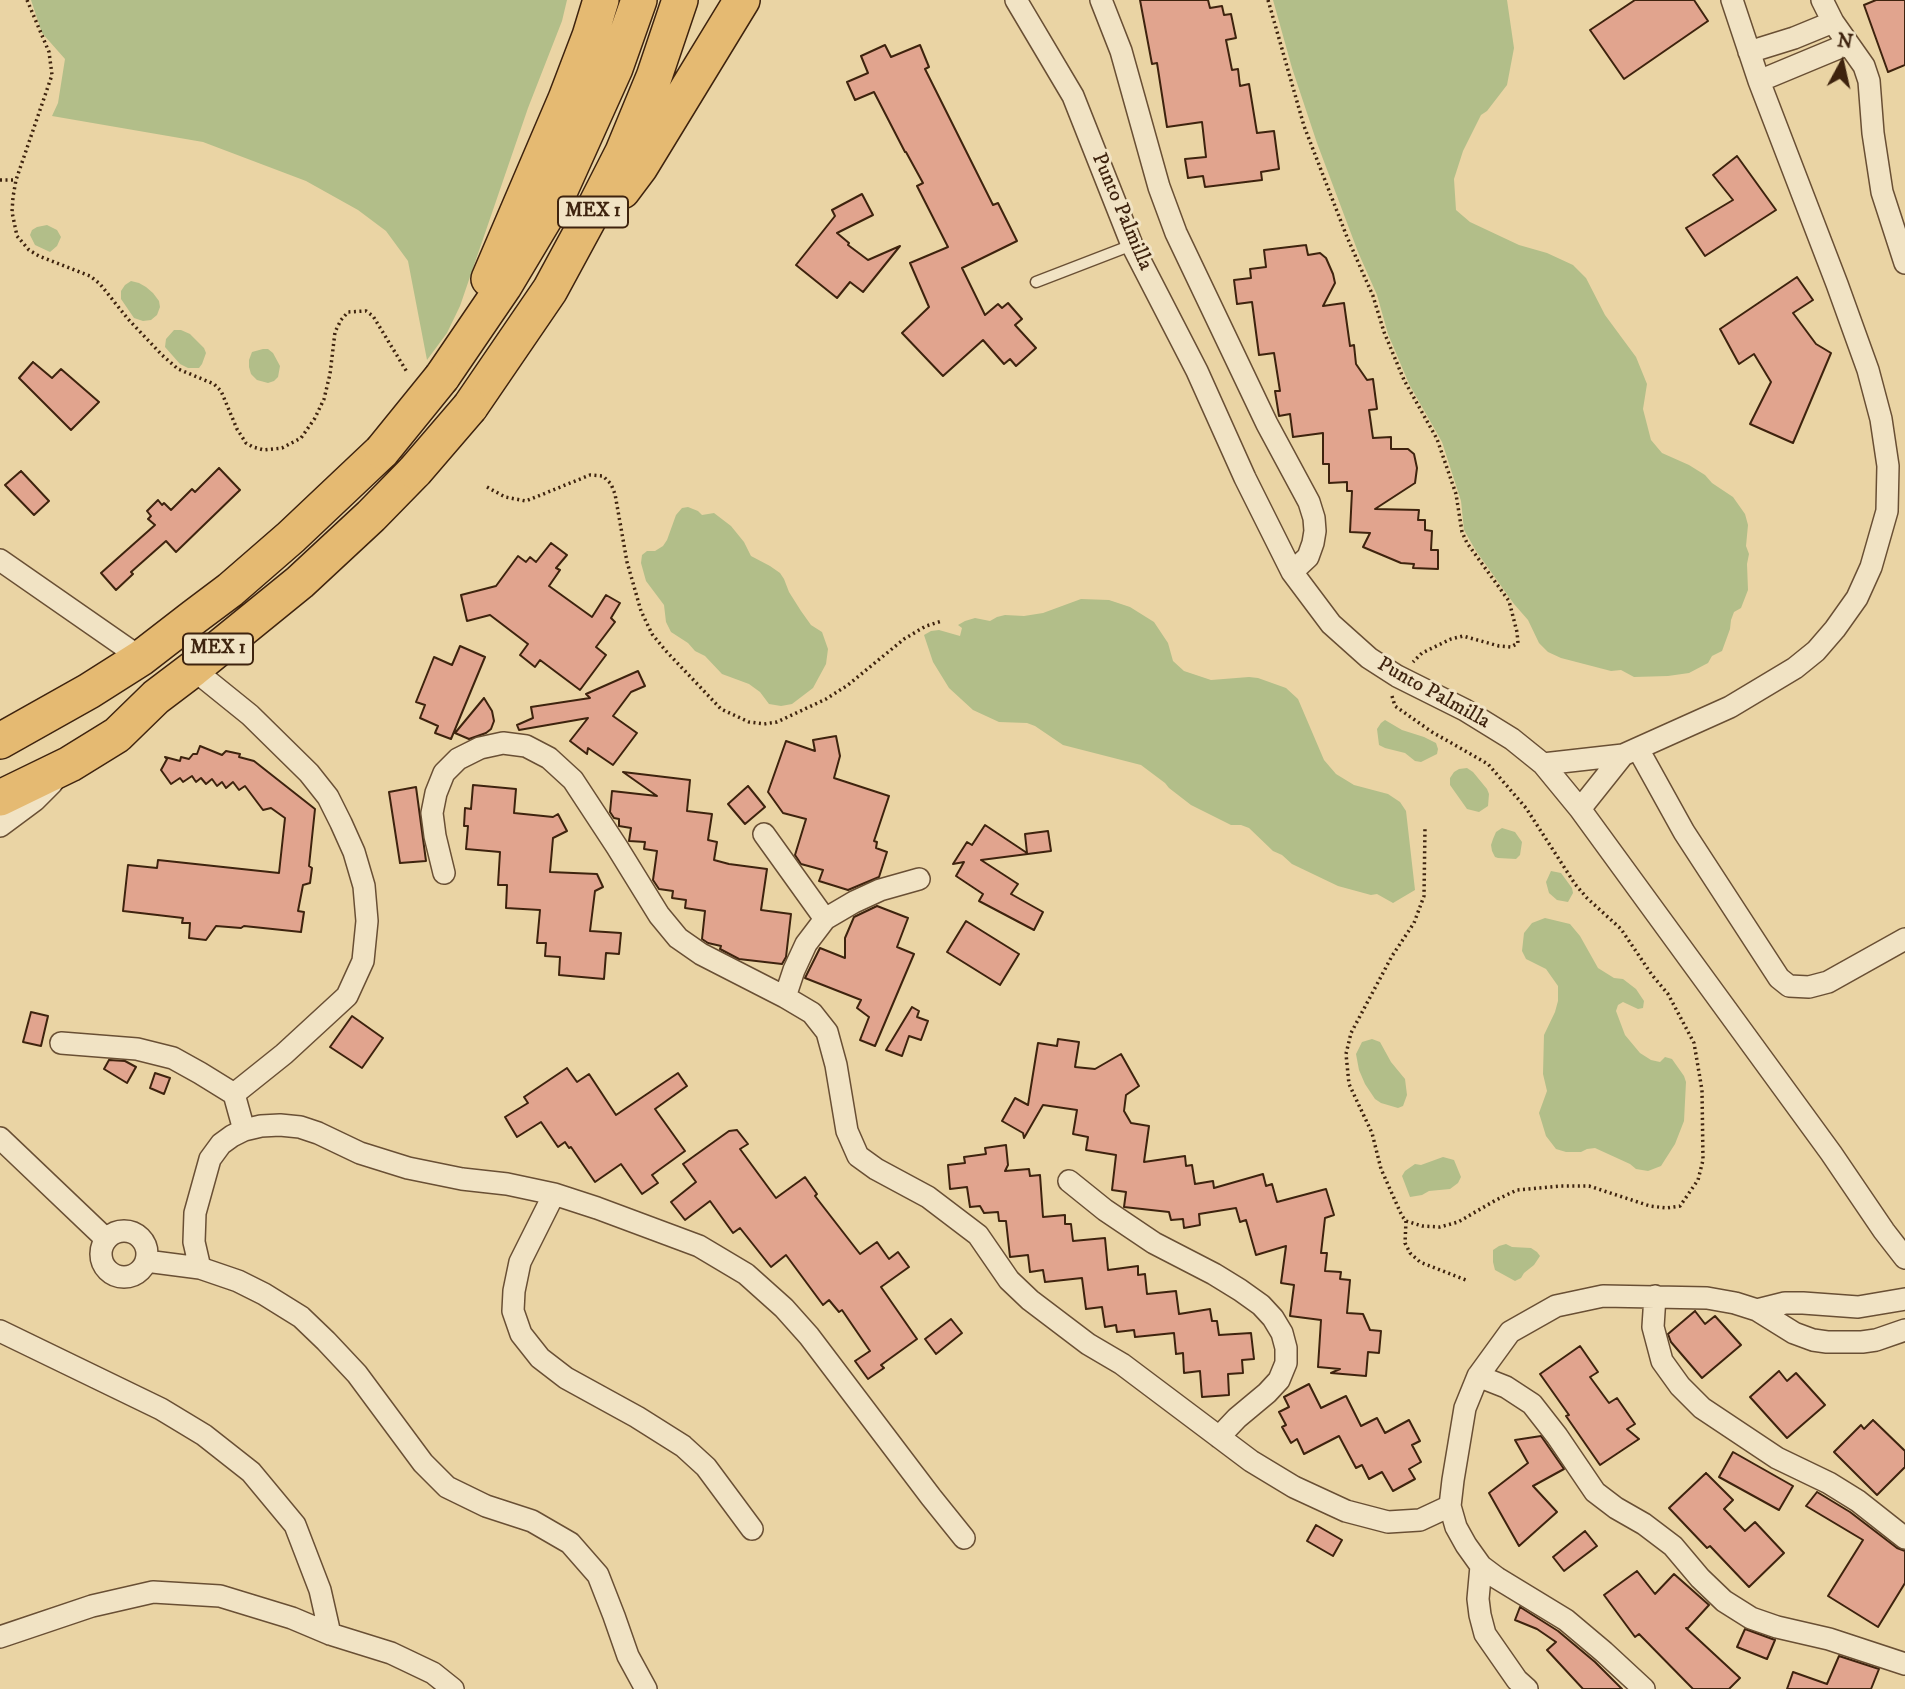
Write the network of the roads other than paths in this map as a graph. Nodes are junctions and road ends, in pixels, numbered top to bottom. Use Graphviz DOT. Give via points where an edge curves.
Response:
graph roads {
  1 [pos="601,0"];
  2 [pos="639,0"];
  3 [pos="680,0"];
  4 [pos="742,0"];
  5 [pos="1017,0"];
  6 [pos="1101,0"];
  7 [pos="1732,0"];
  8 [pos="1822,0"];
  9 [pos="1833,22"];
  10 [pos="1848,44"];
  11 [pos="1749,52"];
  12 [pos="1759,81"];
  13 [pos="1132,246"];
  14 [pos="1905,261"];
  15 [pos="1036,282"];
  16 [pos="550,290"];
  17 [pos="463,349"];
  18 [pos="0,560"];
  19 [pos="1292,572"];
  20 [pos="141,658"];
  21 [pos="193,669"];
  22 [pos="0,741"];
  23 [pos="1631,752"];
  24 [pos="70,764"];
  25 [pos="1543,764"];
  26 [pos="0,799"];
  27 [pos="1580,809"];
  28 [pos="0,826"];
  29 [pos="764,834"];
  30 [pos="444,873"];
  31 [pos="919,879"];
  32 [pos="825,919"];
  33 [pos="1905,939"];
  34 [pos="785,997"];
  35 [pos="61,1044"];
  36 [pos="234,1094"];
  37 [pos="244,1130"];
  38 [pos="0,1138"];
  39 [pos="1069,1181"];
  40 [pos="554,1194"];
  41 [pos="106,1239"];
  42 [pos="1905,1258"];
  43 [pos="146,1261"];
  44 [pos="200,1268"];
  45 [pos="1655,1296"];
  46 [pos="1905,1299"];
  47 [pos="1831,1304"];
  48 [pos="1757,1310"];
  49 [pos="1905,1330"];
  50 [pos="0,1331"];
  51 [pos="1827,1342"];
  52 [pos="1478,1376"];
  53 [pos="1219,1437"];
  54 [pos="1450,1506"];
  55 [pos="752,1529"];
  56 [pos="964,1538"];
  57 [pos="1905,1538"];
  58 [pos="1481,1566"];
  59 [pos="330,1634"];
  60 [pos="0,1637"];
  61 [pos="1905,1664"];
  62 [pos="453,1689"];
  63 [pos="646,1689"];
  64 [pos="1527,1689"];
  65 [pos="1643,1689"];
  1 -- 17 [label="highway" via="566,99"];
  2 -- 17 [label="highway, MEX 1" via="615,68 556,199"];
  3 -- 16 [label="highway, MEX 1" via="623,152"];
  4 -- 16 [label="highway" via="640,167"];
  5 -- 13 [label="street, Punto Palmilla" via="1073,96"];
  6 -- 19 [label="street" via="1177,233 1309,502 1313,543 1308,557"];
  7 -- 11 [label="street"];
  8 -- 9 [label="street"];
  9 -- 10 [label="street"];
  9 -- 11 [label="street"];
  10 -- 12 [label="street"];
  10 -- 14 [label="street" via="1869,81 1882,192"];
  11 -- 12 [label="street"];
  12 -- 23 [label="street" via="1868,370 1888,466 1888,511 1857,598 1816,651 1730,707"];
  13 -- 15 [label="lane"];
  13 -- 19 [label="street, Punto Palmilla"];
  16 -- 21 [label="highway, MEX 1, bridge" via="470,407 415,471 300,582"];
  17 -- 20 [label="highway, MEX 1, bridge" via="382,451 230,590"];
  18 -- 20 [label="street"];
  19 -- 25 [label="street, Punto Palmilla" via="1331,624 1369,658 1465,710"];
  20 -- 22 [label="highway, MEX 1"];
  21 -- 24 [label="highway, MEX 1" via="156,696 117,736"];
  21 -- 36 [label="street" via="250,715 309,773 337,815 365,886 368,921 363,961 347,996"];
  23 -- 25 [label="street"];
  23 -- 27 [label="street"];
  23 -- 33 [label="street" via="1779,978 1790,986 1828,982"];
  24 -- 26 [label="highway, MEX 1"];
  24 -- 28 [label="street" via="35,800"];
  25 -- 27 [label="street, Punto Palmilla"];
  27 -- 42 [label="street, Punto Palmilla"];
  29 -- 32 [label="street"];
  30 -- 34 [label="street" via="432,813 444,774 458,759 480,748 503,743 526,746 549,758 573,780 678,938"];
  31 -- 32 [label="street" via="880,890"];
  32 -- 34 [label="street" via="806,944"];
  34 -- 53 [label="street" via="812,1013 827,1032 848,1131 858,1156 928,1197 978,1235 1009,1280 1030,1300"];
  35 -- 36 [label="street" via="137,1049 173,1058"];
  36 -- 37 [label="street"];
  37 -- 40 [label="street" via="300,1127 408,1168"];
  37 -- 44 [label="street" via="221,1144 210,1159 195,1213 194,1242"];
  38 -- 41 [label="street"];
  39 -- 53 [label="street" via="1144,1237 1240,1290 1261,1305 1282,1333 1286,1363 1279,1380"];
  40 -- 55 [label="street" via="520,1262 513,1311 521,1334 540,1358 566,1378 683,1446 706,1467"];
  40 -- 56 [label="street" via="699,1246 746,1274 809,1336"];
  41 -- 43 [label="street" via="119,1231 135,1233 146,1245"];
  41 -- 43 [label="street" via="101,1255 113,1274 129,1276"];
  43 -- 44 [label="street"];
  44 -- 63 [label="street" via="247,1285 301,1317 357,1374 423,1463 447,1487 532,1521 570,1543 598,1575 628,1656"];
  45 -- 48 [label="street" via="1707,1298"];
  45 -- 52 [label="street" via="1603,1296 1556,1306 1510,1332"];
  45 -- 57 [label="street" via="1653,1328 1662,1361 1679,1386 1702,1408 1777,1458 1858,1501"];
  46 -- 47 [label="street" via="1858,1307"];
  47 -- 48 [label="street" via="1785,1303"];
  47 -- 51 [label="street"];
  48 -- 51 [label="street" via="1794,1333"];
  49 -- 51 [label="street" via="1876,1340"];
  50 -- 59 [label="street" via="162,1409 205,1435 251,1472 295,1525 320,1590"];
  52 -- 54 [label="street" via="1465,1408"];
  52 -- 61 [label="street" via="1532,1404 1595,1492 1673,1546 1724,1601 1751,1618"];
  53 -- 54 [label="street" via="1294,1488 1346,1511 1388,1522 1420,1520"];
  54 -- 58 [label="street" via="1456,1527"];
  58 -- 64 [label="street" via="1478,1600 1485,1634"];
  58 -- 65 [label="street" via="1566,1619"];
  59 -- 60 [label="street" via="220,1596 153,1592 92,1606"];
  59 -- 62 [label="street" via="391,1653 433,1673"];
}
